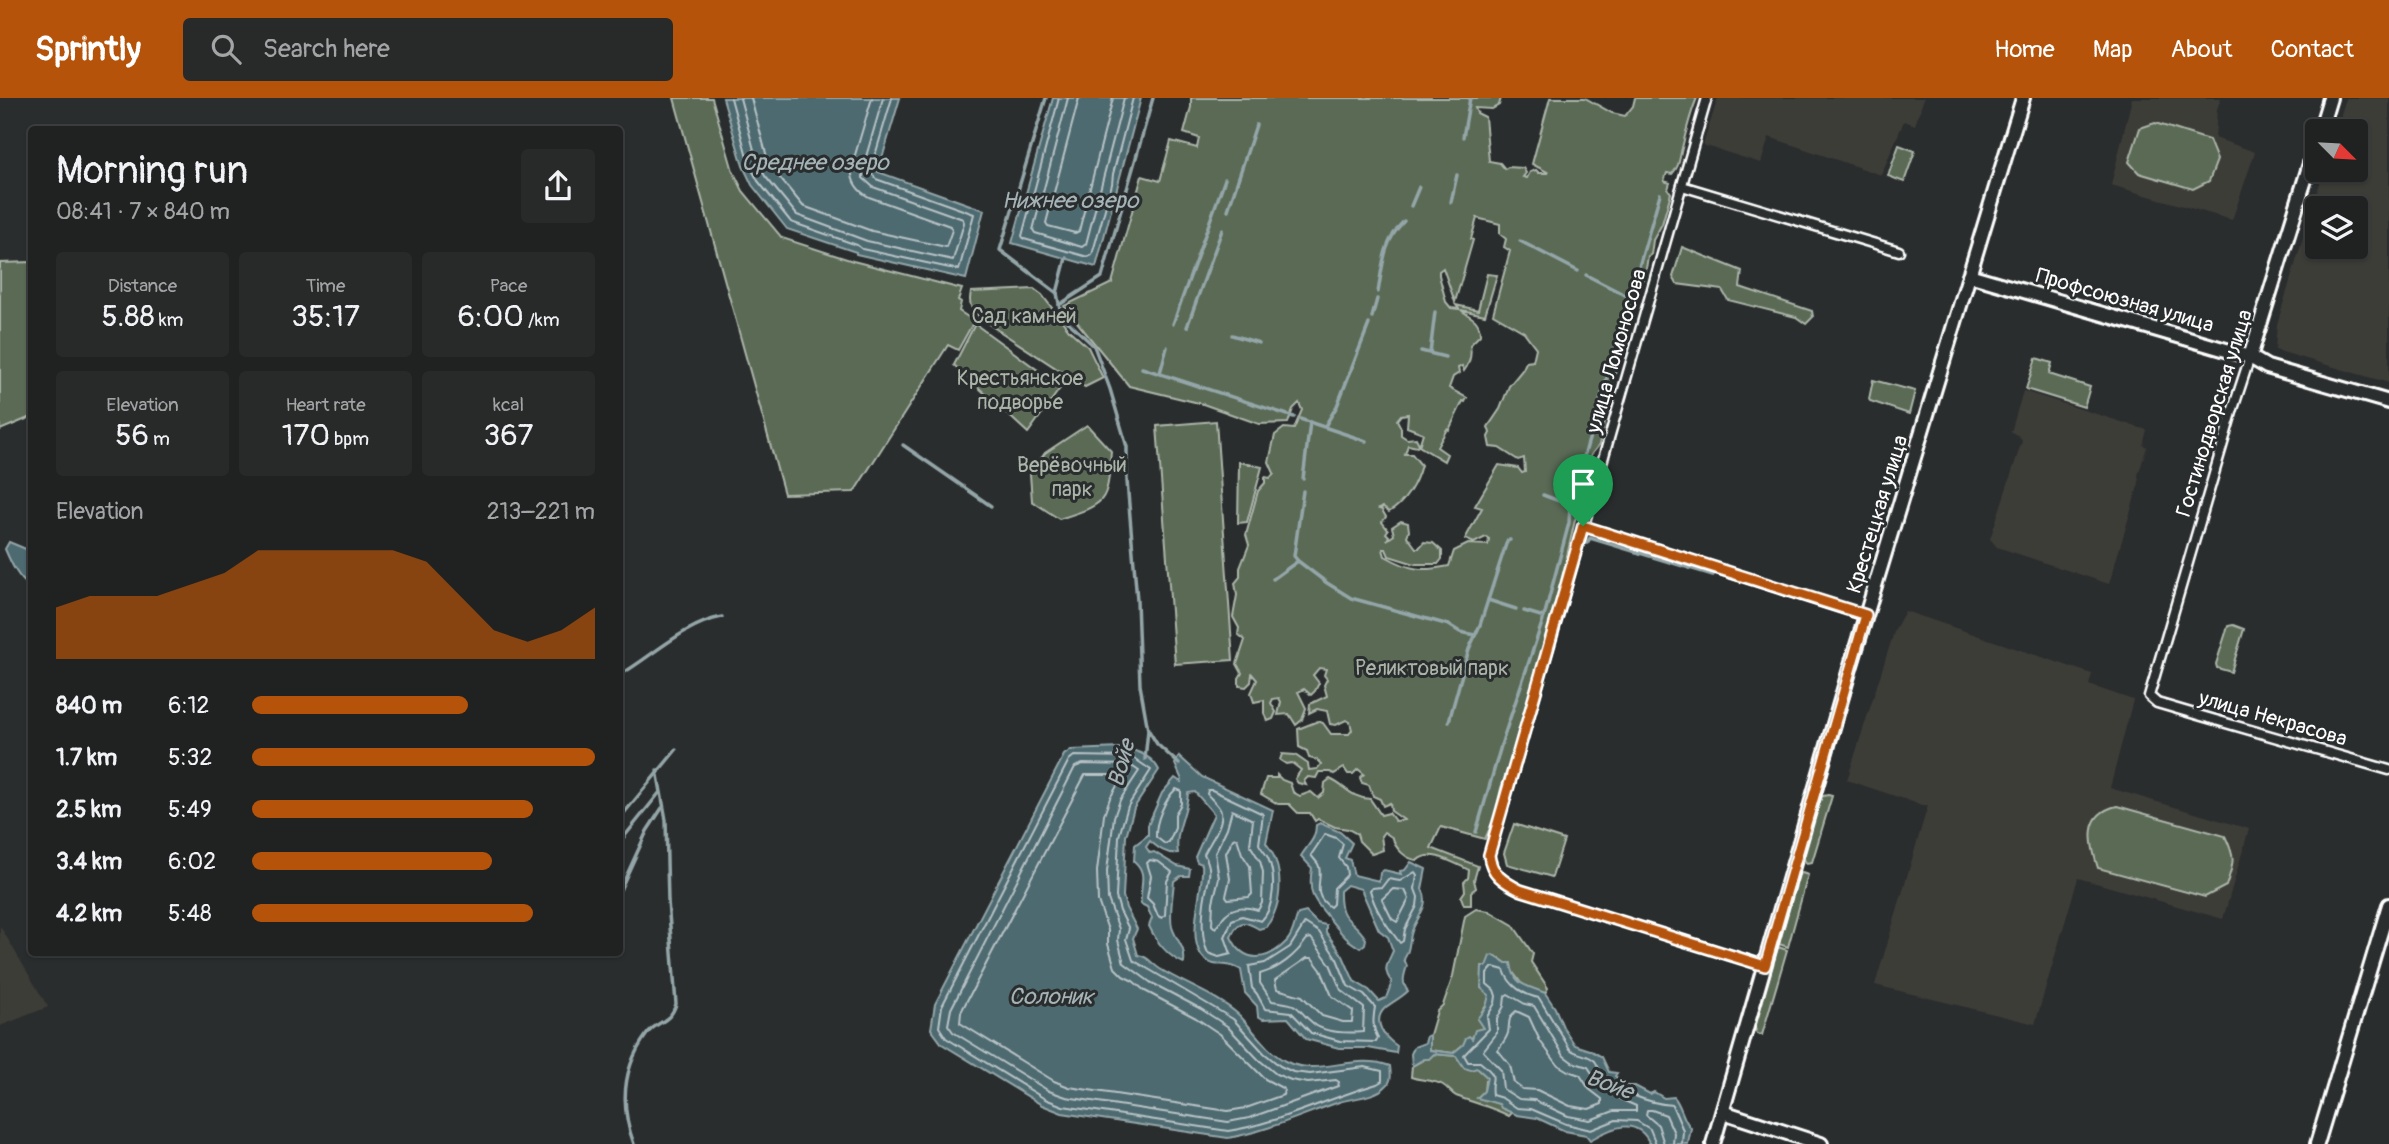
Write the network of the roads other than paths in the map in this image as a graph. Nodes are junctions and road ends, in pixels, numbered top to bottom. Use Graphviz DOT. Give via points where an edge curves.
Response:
graph roads {
  1 [pos="1707,98"];
  2 [pos="2023,98"];
  3 [pos="2330,98"];
  4 [pos="2324,119"];
  5 [pos="2305,180"];
  6 [pos="1682,186"];
  7 [pos="1899,251"];
  8 [pos="1969,275"];
  9 [pos="2250,358"];
  10 [pos="2389,402"];
  11 [pos="1583,526"];
  12 [pos="1866,615"];
  13 [pos="2148,696"];
  14 [pos="2389,770"];
  15 [pos="2389,905"];
  16 [pos="1765,966"];
  17 [pos="1723,1112"];
  18 [pos="1713,1144"];
  19 [pos="1821,1144"];
  20 [pos="2317,1144"];
  1 -- 6 [label="street, улица Ломоносова"];
  2 -- 8 [label="main road, Крестецкая улица"];
  3 -- 4 [label="main road"];
  5 -- 9 [label="main road, Гостинодворская улица"];
  6 -- 7 [label="street"];
  6 -- 11 [label="street, улица Ломоносова"];
  8 -- 9 [label="main road, Профсоюзная улица"];
  8 -- 12 [label="main road, Крестецкая улица"];
  9 -- 10 [label="main road, Профсоюзная улица" via="2267,368"];
  9 -- 13 [label="street, Гостинодворская улица"];
  11 -- 12 [label="street"];
  11 -- 16 [label="street, улица Ломоносова" via="1490,864 1503,881 1520,890"];
  12 -- 16 [label="main road, Крестецкая улица"];
  13 -- 14 [label="street, улица Некрасова" via="2167,706"];
  15 -- 20 [label="main road"];
  16 -- 17 [label="main road, Крестецкая улица"];
  17 -- 18 [label="main road, Крестецкая улица"];
  17 -- 19 [label="main road"];
}
